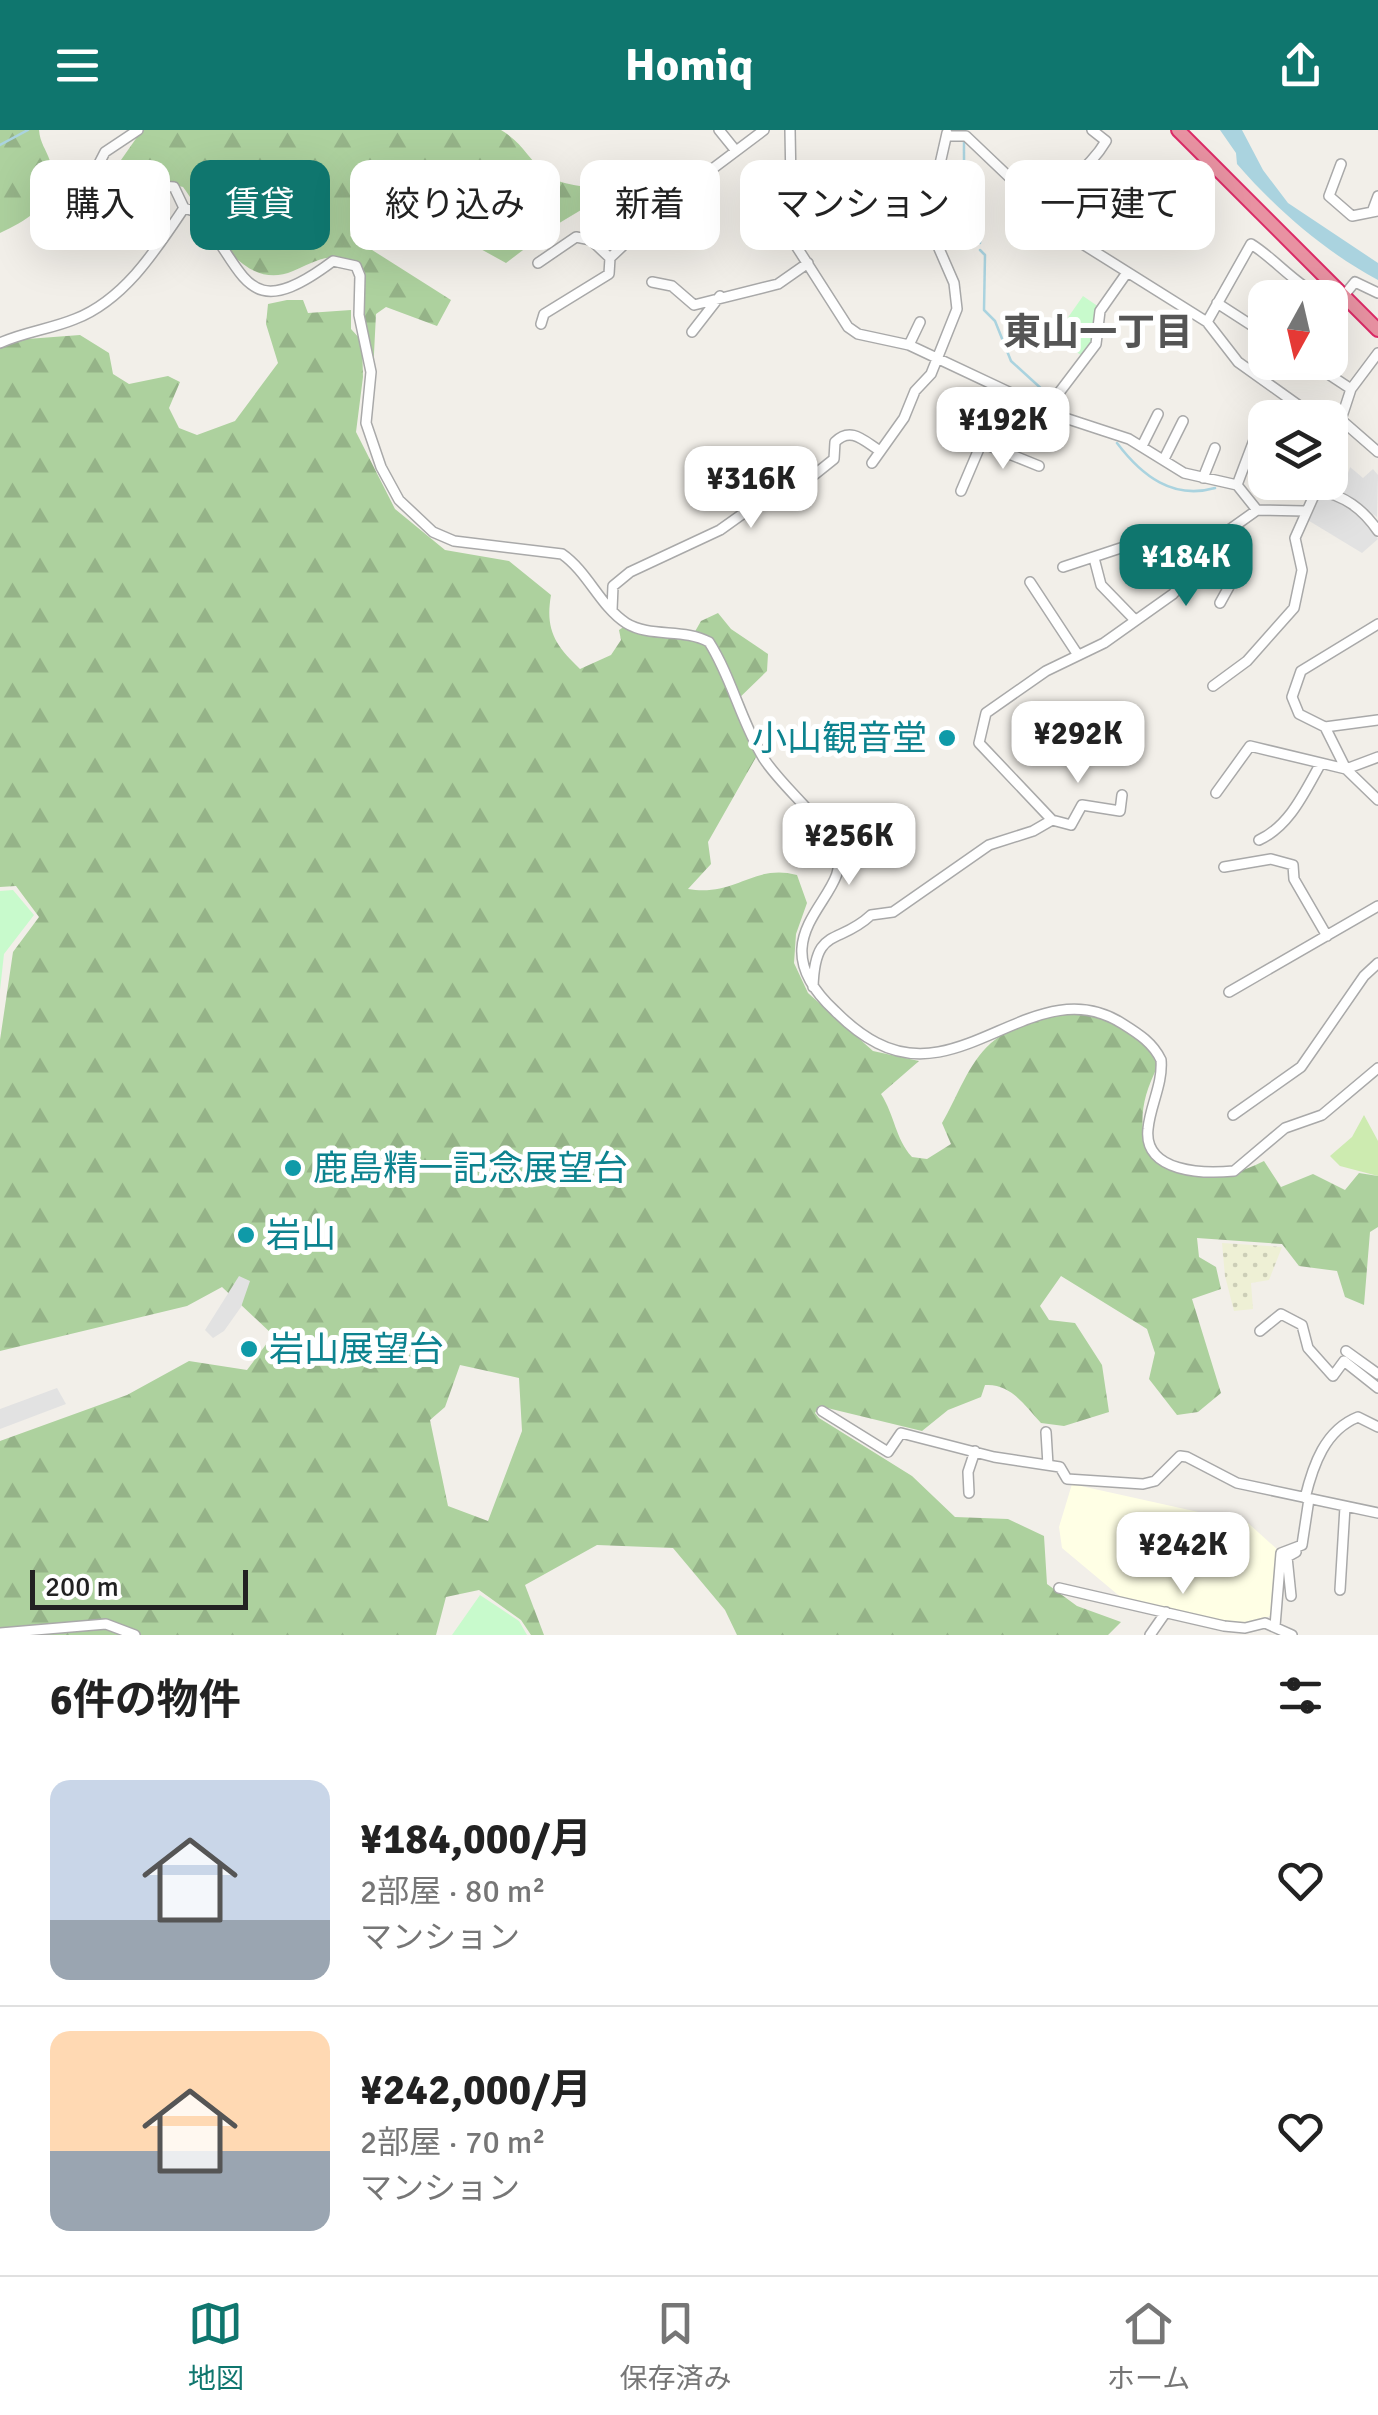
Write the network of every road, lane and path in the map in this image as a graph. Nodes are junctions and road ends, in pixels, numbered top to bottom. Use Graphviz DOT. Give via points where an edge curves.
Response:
graph roads {
  1 [pos="138,130"];
  2 [pos="719,130"];
  3 [pos="764,130"];
  4 [pos="790,130"];
  5 [pos="1092,130"];
  6 [pos="1178,130"];
  7 [pos="947,133"];
  8 [pos="736,152"];
  9 [pos="1094,160"];
  10 [pos="1341,164"];
  11 [pos="1005,174"];
  12 [pos="1378,196"];
  13 [pos="184,208"];
  14 [pos="1375,211"];
  15 [pos="1090,250"];
  16 [pos="610,258"];
  17 [pos="808,262"];
  18 [pos="538,263"];
  19 [pos="1126,274"];
  20 [pos="1299,280"];
  21 [pos="1332,280"];
  22 [pos="652,282"];
  23 [pos="1348,293"];
  24 [pos="1378,293"];
  25 [pos="720,296"];
  26 [pos="1348,296"];
  27 [pos="1218,303"];
  28 [pos="920,322"];
  29 [pos="1207,322"];
  30 [pos="1248,323"];
  31 [pos="541,324"];
  32 [pos="1378,330"];
  33 [pos="692,332"];
  34 [pos="0,342"];
  35 [pos="908,345"];
  36 [pos="1378,353"];
  37 [pos="939,359"];
  38 [pos="1337,380"];
  39 [pos="1351,389"];
  40 [pos="1004,390"];
  41 [pos="1291,400"];
  42 [pos="1348,400"];
  43 [pos="1158,414"];
  44 [pos="1062,417"];
  45 [pos="1183,421"];
  46 [pos="1348,424"];
  47 [pos="982,442"];
  48 [pos="1142,446"];
  49 [pos="1214,448"];
  50 [pos="880,450"];
  51 [pos="1378,452"];
  52 [pos="1248,455"];
  53 [pos="1164,459"];
  54 [pos="872,463"];
  55 [pos="1039,466"];
  56 [pos="1203,478"];
  57 [pos="1236,484"];
  58 [pos="962,491"];
  59 [pos="1310,500"];
  60 [pos="1346,500"];
  61 [pos="1257,510"];
  62 [pos="1304,511"];
  63 [pos="1377,526"];
  64 [pos="1154,531"];
  65 [pos="1179,544"];
  66 [pos="1094,558"];
  67 [pos="1158,565"];
  68 [pos="1203,565"];
  69 [pos="1062,567"];
  70 [pos="1030,582"];
  71 [pos="1180,586"];
  72 [pos="1220,603"];
  73 [pos="612,610"];
  74 [pos="1135,620"];
  75 [pos="1378,624"];
  76 [pos="1078,655"];
  77 [pos="1213,686"];
  78 [pos="1378,720"];
  79 [pos="1324,728"];
  80 [pos="1378,757"];
  81 [pos="1321,763"];
  82 [pos="1346,769"];
  83 [pos="1216,794"];
  84 [pos="1122,795"];
  85 [pos="1378,800"];
  86 [pos="1052,820"];
  87 [pos="1259,840"];
  88 [pos="1224,867"];
  89 [pos="1378,906"];
  90 [pos="1326,936"];
  91 [pos="1378,963"];
  92 [pos="814,988"];
  93 [pos="1229,992"];
  94 [pos="1378,1068"];
  95 [pos="1233,1115"];
  96 [pos="1260,1331"];
  97 [pos="1346,1351"];
  98 [pos="1378,1374"];
  99 [pos="1378,1388"];
  100 [pos="822,1412"];
  101 [pos="1378,1427"];
  102 [pos="1046,1432"];
  103 [pos="974,1451"];
  104 [pos="1048,1465"];
  105 [pos="968,1493"];
  106 [pos="1307,1498"];
  107 [pos="1345,1507"];
  108 [pos="1378,1513"];
  109 [pos="1296,1549"];
  110 [pos="1059,1588"];
  111 [pos="1340,1590"];
  112 [pos="1291,1596"];
  113 [pos="1166,1612"];
  114 [pos="1275,1626"];
  115 [pos="0,1633"];
  116 [pos="135,1635"];
  117 [pos="1150,1635"];
  118 [pos="1292,1635"];
  1 -- 13 [label="street" via="105,152 75,210 75,223 88,230 103,224 142,191 162,186 174,188"];
  2 -- 8 [label="street"];
  3 -- 8 [label="street"];
  4 -- 17 [label="street" via="784,227"];
  5 -- 9 [label="street" via="1106,141"];
  6 -- 21 [label="highway"];
  7 -- 11 [label="street" via="966,136"];
  7 -- 37 [label="street" via="927,220 956,294"];
  8 -- 16 [label="street" via="671,200"];
  10 -- 14 [label="street" via="1329,196 1352,216"];
  12 -- 14 [label="street"];
  13 -- 34 [label="street" via="146,262 98,308"];
  13 -- 73 [label="street" via="202,217 236,271 274,292 304,283 333,261 356,266 371,372 366,423 398,500 432,532 454,541 562,554"];
  15 -- 19 [label="street"];
  16 -- 18 [label="street" via="591,240 576,237"];
  16 -- 31 [label="street" via="609,274 544,314"];
  17 -- 25 [label="street" via="778,284"];
  17 -- 35 [label="street" via="848,327"];
  19 -- 29 [label="street"];
  19 -- 44 [label="street" via="1100,312 1096,344 1055,398"];
  20 -- 27 [label="street" via="1250,244"];
  22 -- 25 [label="street" via="672,286 690,305"];
  23 -- 24 [label="street" via="1355,282"];
  25 -- 33 [label="street"];
  26 -- 32 [label="highway"];
  27 -- 29 [label="street"];
  27 -- 30 [label="street"];
  28 -- 35 [label="street"];
  29 -- 41 [label="street" via="1238,362"];
  35 -- 37 [label="street"];
  36 -- 39 [label="street"];
  37 -- 40 [label="street"];
  37 -- 50 [label="street"];
  38 -- 39 [label="street"];
  39 -- 42 [label="street"];
  40 -- 44 [label="street"];
  40 -- 47 [label="street"];
  43 -- 48 [label="street"];
  44 -- 48 [label="street"];
  45 -- 53 [label="street"];
  46 -- 51 [label="street"];
  47 -- 55 [label="street"];
  47 -- 58 [label="street"];
  48 -- 53 [label="street"];
  49 -- 56 [label="street"];
  50 -- 54 [label="street"];
  50 -- 73 [label="street" via="854,434 842,435 834,459 804,482 776,490 720,530 630,572 614,586"];
  52 -- 57 [label="street"];
  53 -- 56 [label="street"];
  56 -- 57 [label="street"];
  57 -- 61 [label="street"];
  59 -- 62 [label="street"];
  60 -- 63 [label="street"];
  61 -- 62 [label="street"];
  61 -- 68 [label="street" via="1229,530"];
  62 -- 77 [label="street" via="1296,538 1302,570 1294,608"];
  64 -- 66 [label="street"];
  65 -- 68 [label="street"];
  66 -- 69 [label="street"];
  66 -- 74 [label="street" via="1101,585"];
  67 -- 71 [label="street"];
  68 -- 71 [label="street"];
  68 -- 72 [label="street" via="1231,583"];
  70 -- 76 [label="street"];
  71 -- 74 [label="street"];
  73 -- 92 [label="street" via="630,626 709,642 763,757 835,845 835,874 804,935 804,973"];
  74 -- 76 [label="street"];
  75 -- 79 [label="street" via="1296,678 1295,707"];
  76 -- 86 [label="street" via="986,712 978,733 979,743"];
  78 -- 79 [label="street"];
  79 -- 82 [label="street"];
  80 -- 82 [label="street"];
  81 -- 82 [label="street"];
  81 -- 83 [label="street" via="1250,746"];
  81 -- 87 [label="street" via="1295,807"];
  82 -- 85 [label="street"];
  84 -- 86 [label="street" via="1120,810 1082,805 1072,825"];
  86 -- 92 [label="street" via="989,845 893,912 837,932 821,948"];
  88 -- 90 [label="street" via="1284,860 1293,866"];
  89 -- 90 [label="street"];
  90 -- 93 [label="street"];
  91 -- 95 [label="street" via="1302,1068"];
  92 -- 94 [label="street" via="864,1036 902,1050 972,1044 1064,1006 1109,1014 1158,1054 1162,1068 1149,1142 1163,1161 1188,1170 1234,1171 1285,1128 1322,1115"];
  96 -- 99 [label="street" via="1280,1314 1302,1325 1308,1348 1333,1376 1344,1361"];
  97 -- 98 [label="street"];
  100 -- 103 [label="street" via="888,1452 901,1433"];
  101 -- 106 [label="street" via="1358,1417 1339,1425 1318,1458"];
  102 -- 104 [label="street"];
  103 -- 104 [label="street"];
  103 -- 105 [label="street"];
  104 -- 106 [label="street" via="1060,1466 1067,1480 1149,1484 1187,1456 1237,1482"];
  106 -- 107 [label="street"];
  106 -- 109 [label="street" via="1302,1545"];
  107 -- 108 [label="street"];
  107 -- 111 [label="street"];
  109 -- 112 [label="street" via="1286,1565"];
  109 -- 114 [label="street" via="1281,1552"];
  110 -- 113 [label="street"];
  113 -- 114 [label="street" via="1224,1626"];
  113 -- 117 [label="street"];
  114 -- 118 [label="street"];
  115 -- 116 [label="street" via="106,1624"];
}
